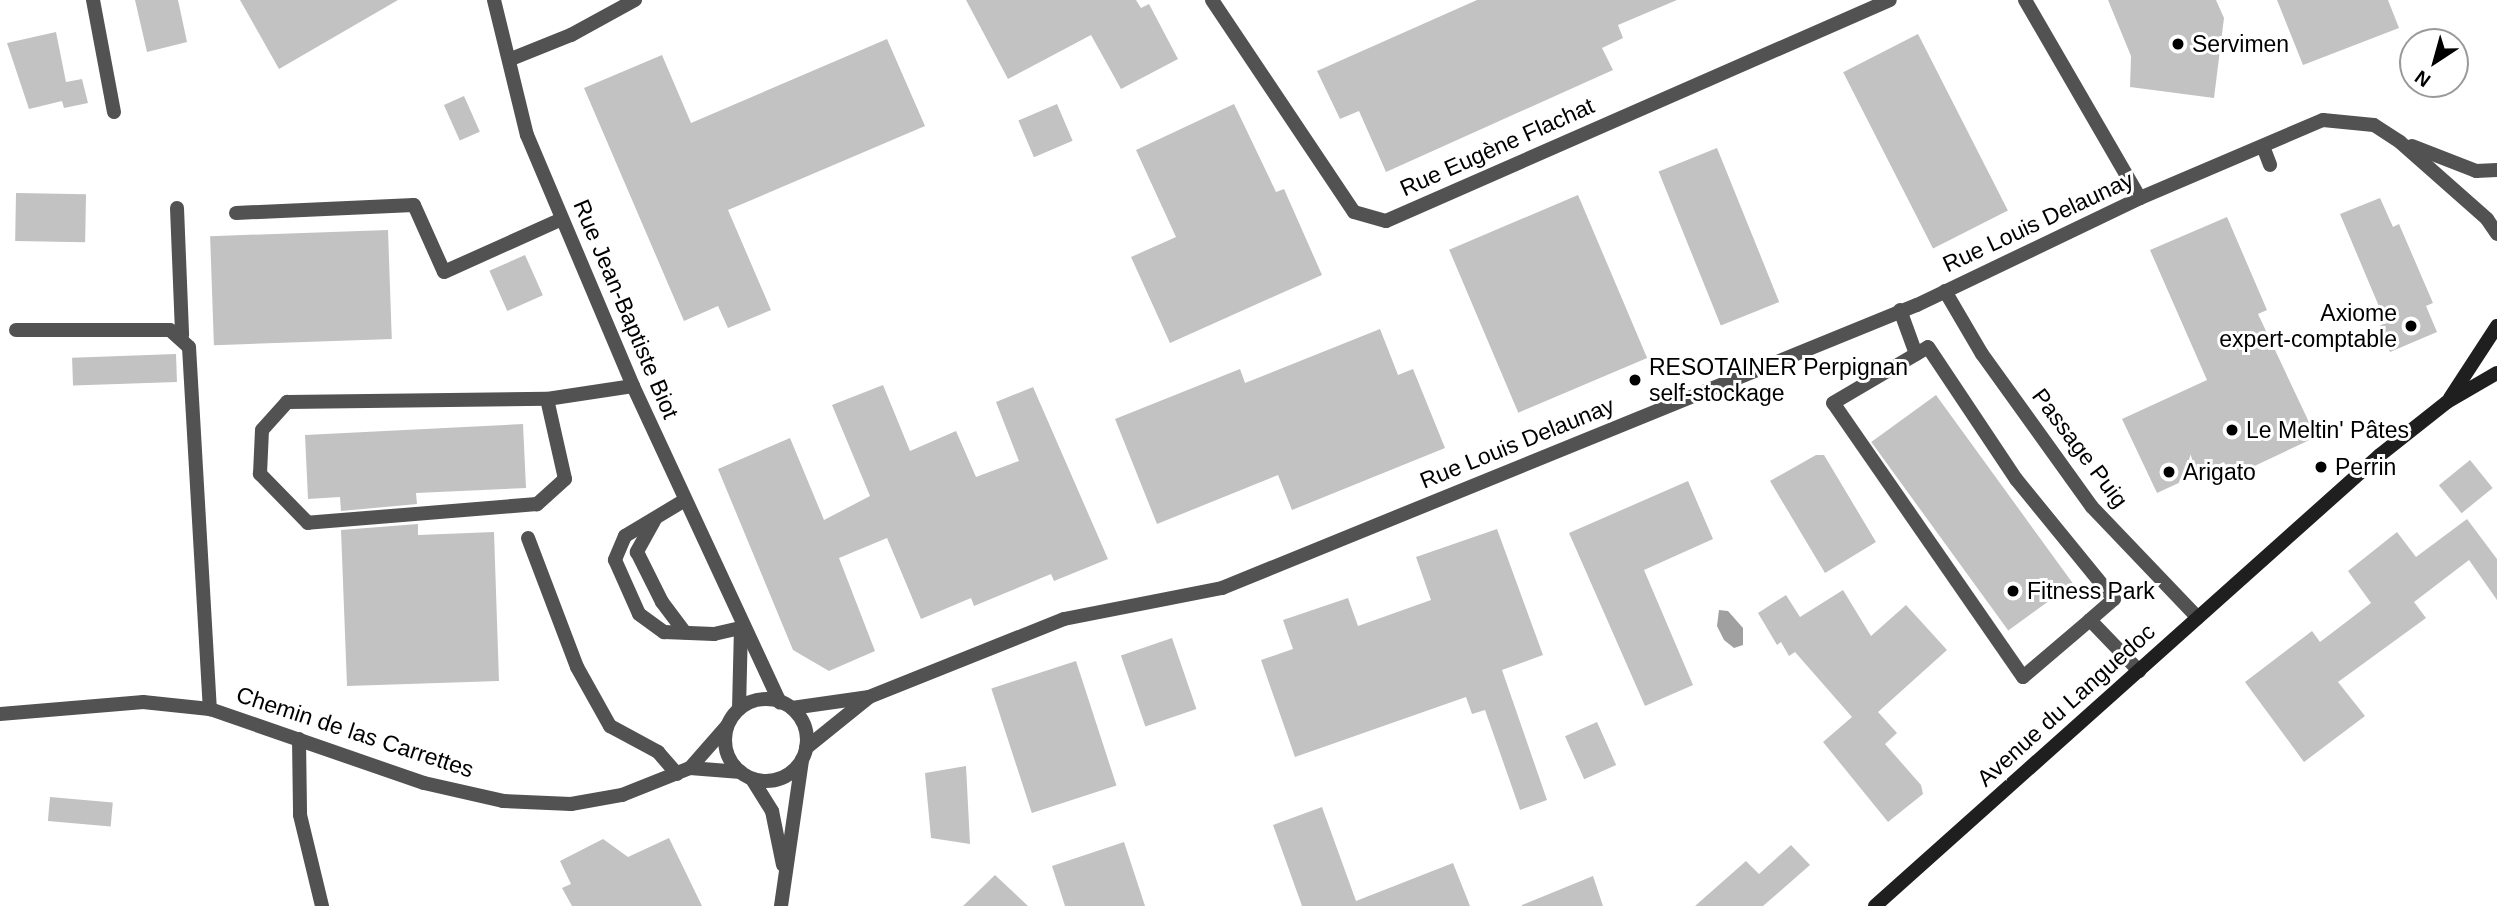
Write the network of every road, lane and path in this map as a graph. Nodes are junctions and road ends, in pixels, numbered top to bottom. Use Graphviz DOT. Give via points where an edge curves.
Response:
graph roads {
  1 [pos="93,0"];
  2 [pos="494,0"];
  3 [pos="635,0"];
  4 [pos="1212,0"];
  5 [pos="1890,0"];
  6 [pos="2025,0"];
  7 [pos="511,59"];
  8 [pos="114,112"];
  9 [pos="2400,142"];
  10 [pos="2264,149"];
  11 [pos="2270,164"];
  12 [pos="2497,170"];
  13 [pos="2140,198"];
  14 [pos="177,208"];
  15 [pos="236,213"];
  16 [pos="562,219"];
  17 [pos="2497,234"];
  18 [pos="1945,291"];
  19 [pos="1900,310"];
  20 [pos="2497,326"];
  21 [pos="16,330"];
  22 [pos="182,335"];
  23 [pos="1916,354"];
  24 [pos="2497,373"];
  25 [pos="633,386"];
  26 [pos="547,399"];
  27 [pos="2447,402"];
  28 [pos="685,500"];
  29 [pos="656,517"];
  30 [pos="528,537"];
  31 [pos="2198,618"];
  32 [pos="2090,620"];
  33 [pos="741,628"];
  34 [pos="685,632"];
  35 [pos="2138,671"];
  36 [pos="869,697"];
  37 [pos="786,705"];
  38 [pos="210,709"];
  39 [pos="739,709"];
  40 [pos="0,714"];
  41 [pos="728,725"];
  42 [pos="299,739"];
  43 [pos="804,753"];
  44 [pos="684,771"];
  45 [pos="746,776"];
  46 [pos="784,870"];
  47 [pos="322,906"];
  48 [pos="781,906"];
  49 [pos="1875,906"];
  1 -- 8 [label="street"];
  2 -- 7 [label="street, Rue Jean-Baptiste Biot"];
  3 -- 7 [label="street" via="571,35"];
  4 -- 5 [label="street, Rue Eugène Flachat" via="1354,212 1386,221"];
  6 -- 13 [label="street"];
  7 -- 16 [label="street, Rue Jean-Baptiste Biot" via="527,135"];
  9 -- 10 [label="street, Rue Louis Delaunay" via="2374,125 2323,120"];
  9 -- 12 [label="street" via="2476,171"];
  9 -- 17 [label="street" via="2487,219"];
  10 -- 11 [label="street"];
  10 -- 13 [label="street, Rue Louis Delaunay"];
  13 -- 18 [label="street, Rue Louis Delaunay"];
  14 -- 22 [label="street"];
  15 -- 16 [label="street" via="414,205 444,272"];
  16 -- 25 [label="street, Rue Jean-Baptiste Biot"];
  18 -- 19 [label="street, Rue Louis Delaunay"];
  18 -- 31 [label="street, Passage Puig" via="1982,354 2092,507"];
  19 -- 23 [label="street"];
  19 -- 36 [label="street, Rue Louis Delaunay" via="1223,588 1064,619"];
  20 -- 27 [label="main road, Avenue du Languedoc"];
  21 -- 22 [label="street" via="170,330"];
  22 -- 38 [label="street" via="189,347"];
  23 -- 32 [label="street" via="1928,347 2016,479 2114,599"];
  23 -- 32 [label="street" via="1833,403 1865,453 2023,677"];
  24 -- 27 [label="main road, Avenue du Languedoc"];
  25 -- 26 [label="street"];
  25 -- 28 [label="street, Rue Jean-Baptiste Biot"];
  26 -- 26 [label="street" via="287,402 262,430 260,474 309,523 537,504 565,479"];
  27 -- 31 [label="main road, Avenue du Languedoc"];
  28 -- 29 [label="street"];
  28 -- 33 [label="street, Rue Jean-Baptiste Biot"];
  29 -- 34 [label="street" via="637,552 662,602"];
  29 -- 34 [label="street" via="625,536 615,559 639,614 664,632"];
  30 -- 44 [label="street" via="577,667 610,726"];
  31 -- 35 [label="main road, Avenue du Languedoc"];
  32 -- 35 [label="street"];
  33 -- 34 [label="street"];
  33 -- 37 [label="street, Rue Jean-Baptiste Biot"];
  33 -- 39 [label="street, Rue Jean-Baptiste Biot"];
  35 -- 49 [label="main road, Avenue du Languedoc"];
  36 -- 37 [label="street, Rue Louis Delaunay"];
  36 -- 43 [label="street, Rue Louis Delaunay"];
  37 -- 39 [label="street" via="760,700"];
  37 -- 43 [label="street" via="803,723"];
  38 -- 40 [label="street, Chemin de las Carrettes" via="143,702"];
  38 -- 42 [label="street, Chemin de las Carrettes"];
  39 -- 41 [label="street"];
  41 -- 44 [label="street, Chemin de las Carrettes"];
  41 -- 45 [label="street" via="726,751"];
  42 -- 44 [label="street, Chemin de las Carrettes" via="424,783 503,801 571,804 622,795"];
  42 -- 47 [label="street" via="300,815"];
  43 -- 45 [label="street" via="787,776"];
  43 -- 46 [label="street" via="800,804"];
  44 -- 45 [label="street, Chemin de las Carrettes"];
  45 -- 46 [label="street" via="772,811"];
  46 -- 48 [label="street"];
}
